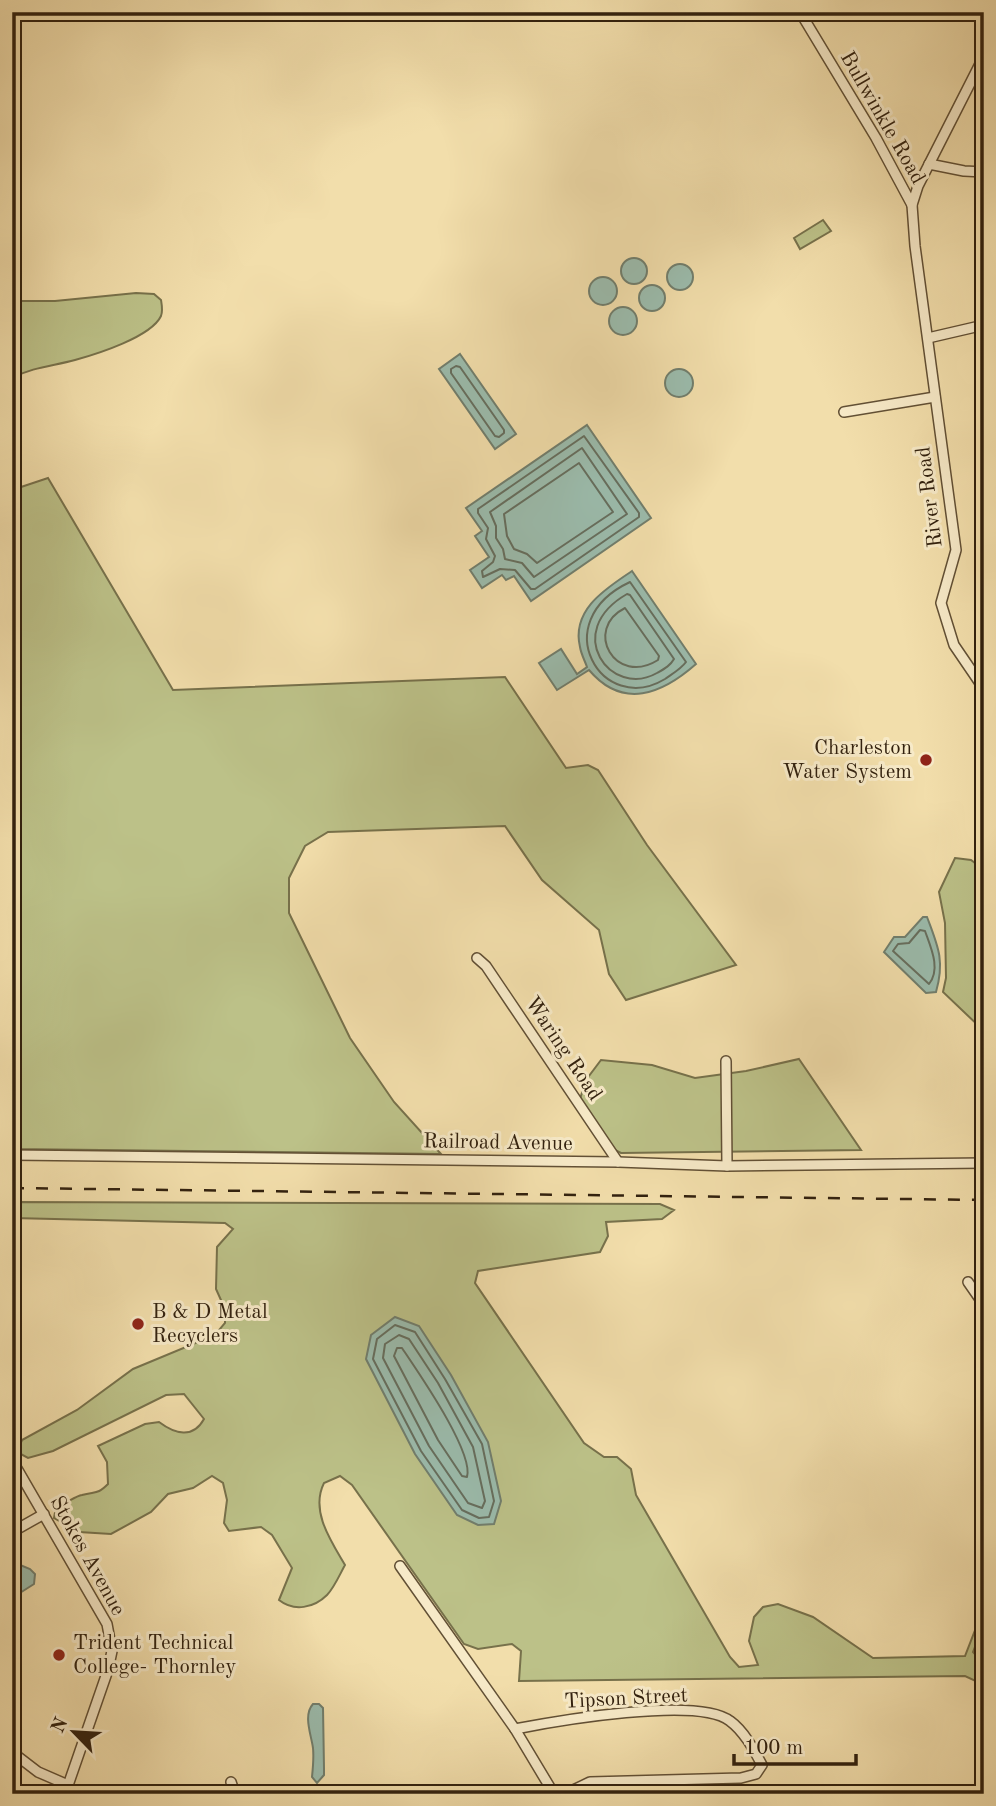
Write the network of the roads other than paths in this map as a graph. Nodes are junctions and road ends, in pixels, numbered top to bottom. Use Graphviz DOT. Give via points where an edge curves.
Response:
graph roads {
  1 [pos="800,12"];
  2 [pos="984,56"];
  3 [pos="929,164"];
  4 [pos="984,172"];
  5 [pos="912,205"];
  6 [pos="984,325"];
  7 [pos="928,338"];
  8 [pos="935,397"];
  9 [pos="844,412"];
  10 [pos="984,689"];
  11 [pos="477,958"];
  12 [pos="726,1061"];
  13 [pos="12,1155"];
  14 [pos="618,1162"];
  15 [pos="984,1163"];
  16 [pos="727,1166"];
  17 [pos="968,1282"];
  18 [pos="984,1305"];
  19 [pos="12,1460"];
  20 [pos="44,1514"];
  21 [pos="12,1532"];
  22 [pos="400,1566"];
  23 [pos="515,1729"];
  24 [pos="12,1752"];
  25 [pos="231,1782"];
  26 [pos="66,1789"];
  27 [pos="175,1794"];
  28 [pos="198,1794"];
  29 [pos="234,1794"];
  30 [pos="554,1794"];
  31 [pos="565,1794"];
  1 -- 5 [label="street, Bullwinkle Road"];
  2 -- 3 [label="street"];
  3 -- 4 [label="street"];
  3 -- 5 [label="street"];
  5 -- 7 [label="street, River Road"];
  6 -- 7 [label="street"];
  7 -- 8 [label="street, River Road"];
  8 -- 9 [label="street"];
  8 -- 10 [label="street, River Road" via="956,550 941,603 954,645"];
  11 -- 14 [label="street, Waring Road"];
  12 -- 16 [label="street"];
  13 -- 14 [label="street, Railroad Avenue"];
  14 -- 16 [label="street, Railroad Avenue"];
  15 -- 16 [label="street, Railroad Avenue"];
  17 -- 18 [label="street"];
  19 -- 20 [label="street, Stokes Avenue"];
  20 -- 21 [label="street"];
  20 -- 26 [label="street, Stokes Avenue" via="100,1609 112,1651"];
  22 -- 23 [label="street"];
  23 -- 30 [label="street"];
  23 -- 31 [label="street, Tipson Street" via="624,1713 709,1714 729,1720 762,1765 756,1774 741,1778 590,1782"];
  24 -- 26 [label="street"];
  25 -- 29 [label="street"];
  27 -- 28 [label="street"];
}
